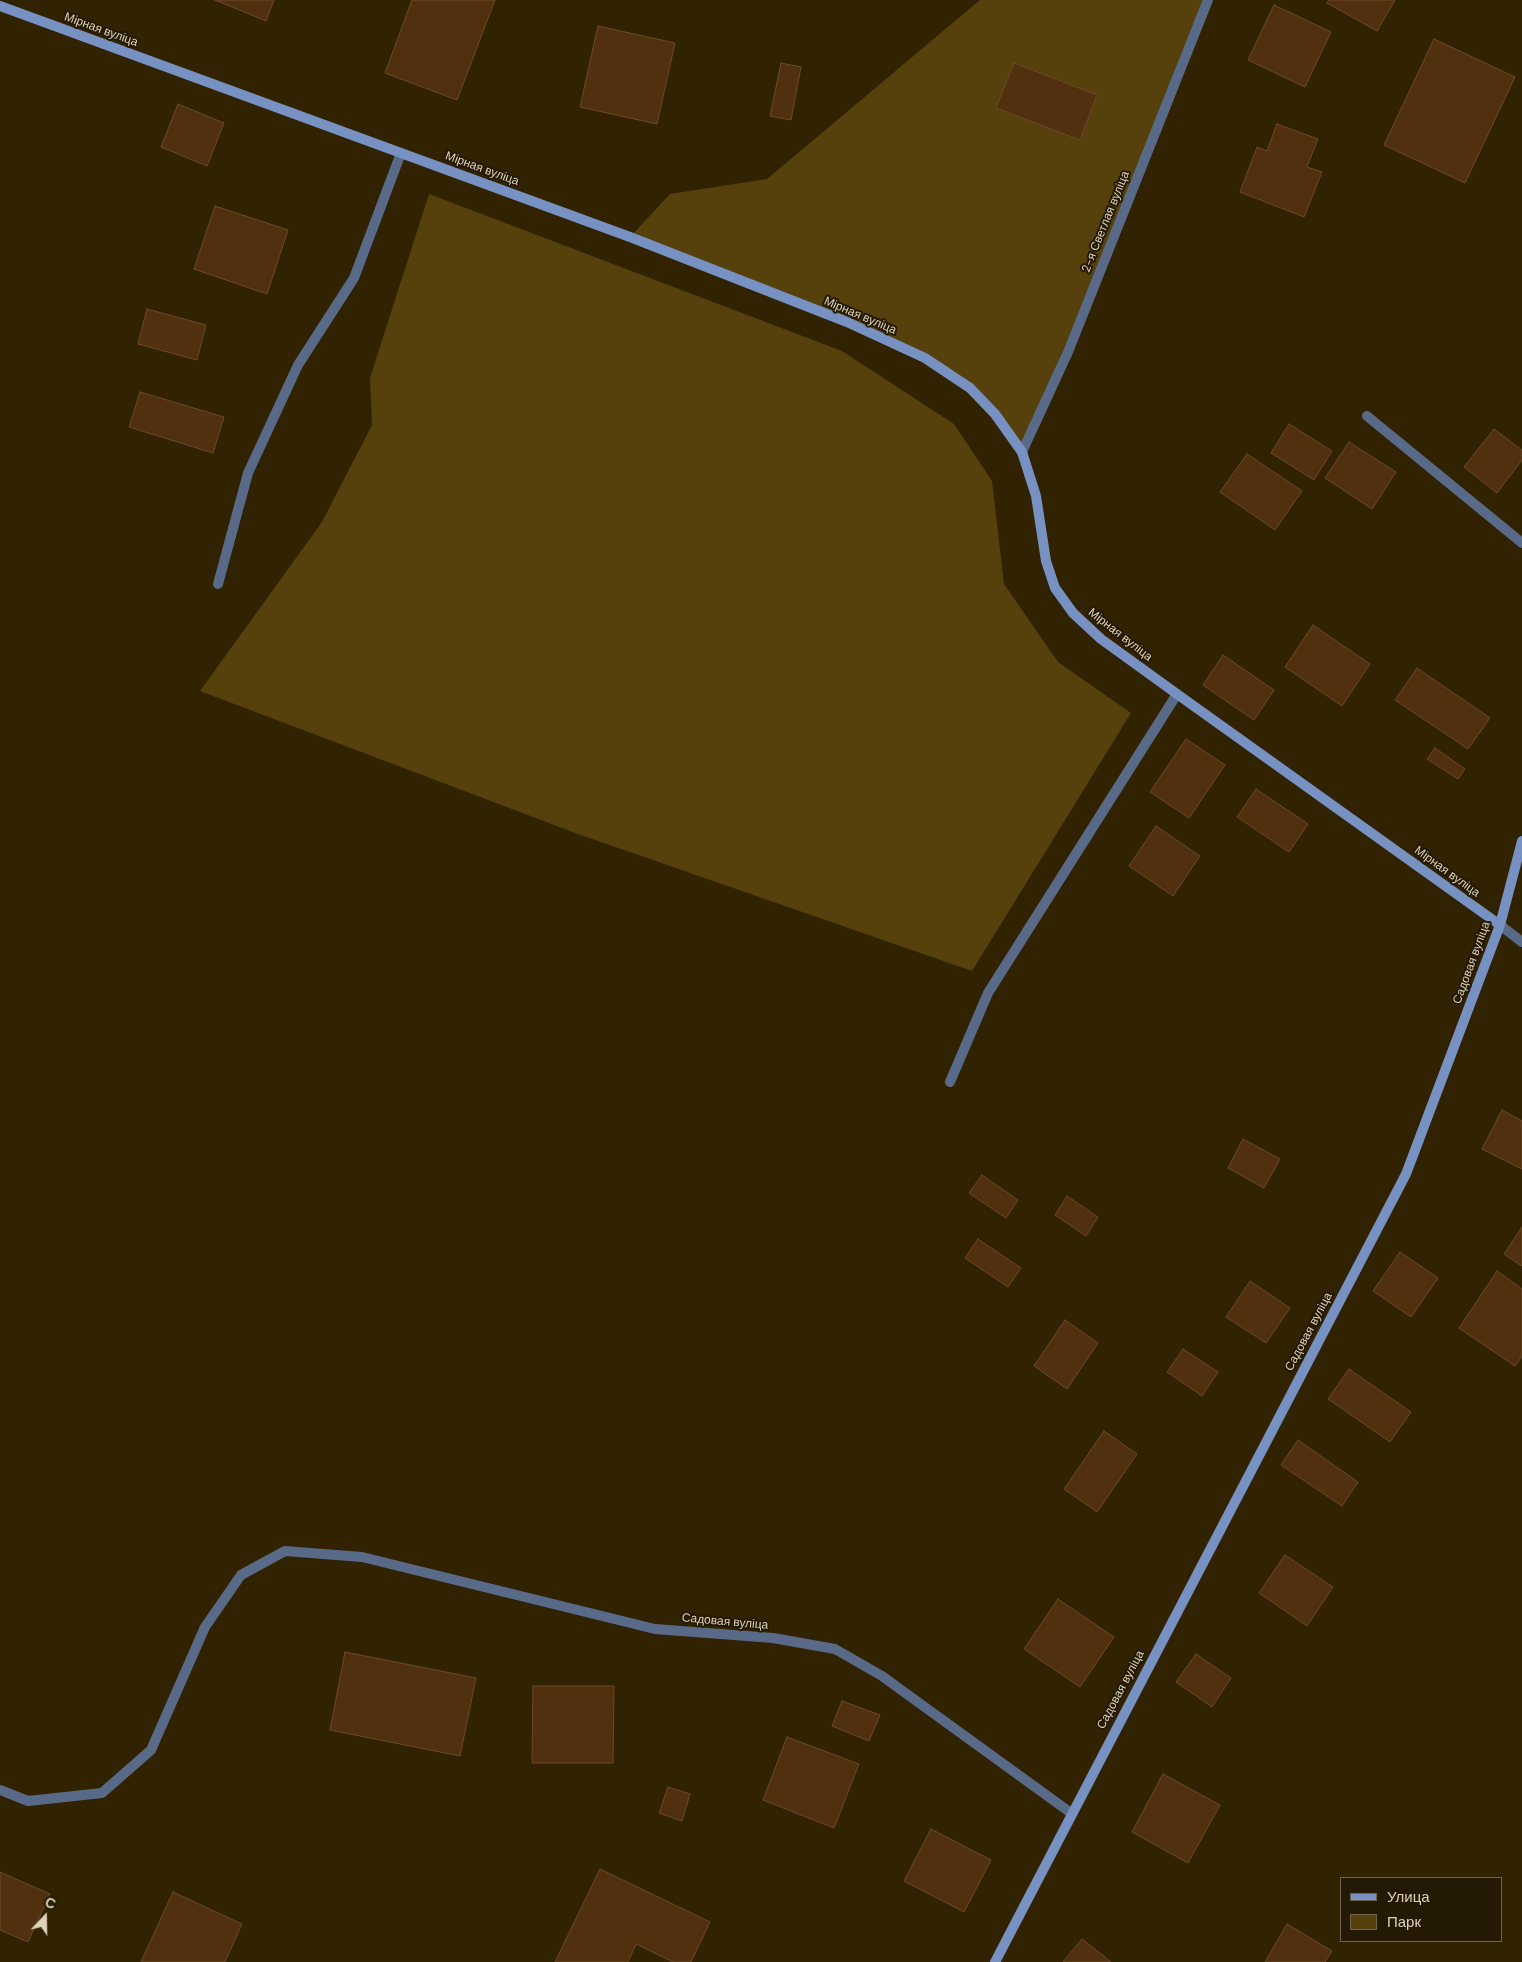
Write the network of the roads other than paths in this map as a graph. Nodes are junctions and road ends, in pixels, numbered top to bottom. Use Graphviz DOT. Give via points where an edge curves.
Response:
graph roads {
  1 [pos="1208,0"];
  2 [pos="0,6"];
  3 [pos="401,153"];
  4 [pos="1367,416"];
  5 [pos="1022,452"];
  6 [pos="1522,543"];
  7 [pos="218,584"];
  8 [pos="1177,694"];
  9 [pos="1522,842"];
  10 [pos="1500,925"];
  11 [pos="1522,942"];
  12 [pos="950,1082"];
  13 [pos="0,1790"];
  14 [pos="1070,1814"];
  15 [pos="994,1962"];
  1 -- 5 [label="street, 2-я Светлая вуліца" via="1068,352"];
  2 -- 3 [label="street, Мірная вуліца"];
  3 -- 5 [label="street, Мірная вуліца" via="640,241 847,322 925,358 970,388 995,414"];
  3 -- 7 [label="street" via="354,278 298,365 248,473"];
  4 -- 6 [label="street"];
  5 -- 8 [label="street, Мірная вуліца" via="1036,496 1046,561 1055,588 1073,613 1101,639"];
  8 -- 10 [label="street, Мірная вуліца"];
  8 -- 12 [label="street" via="988,993"];
  9 -- 10 [label="street, Садовая вуліца"];
  10 -- 11 [label="street"];
  10 -- 14 [label="street, Садовая вуліца" via="1406,1174"];
  13 -- 14 [label="street, Садовая вуліца" via="28,1800 102,1793 151,1750 205,1627 242,1575 285,1551 362,1557 655,1629 773,1638 835,1649 882,1676"];
  14 -- 15 [label="street, Садовая вуліца"];
}
